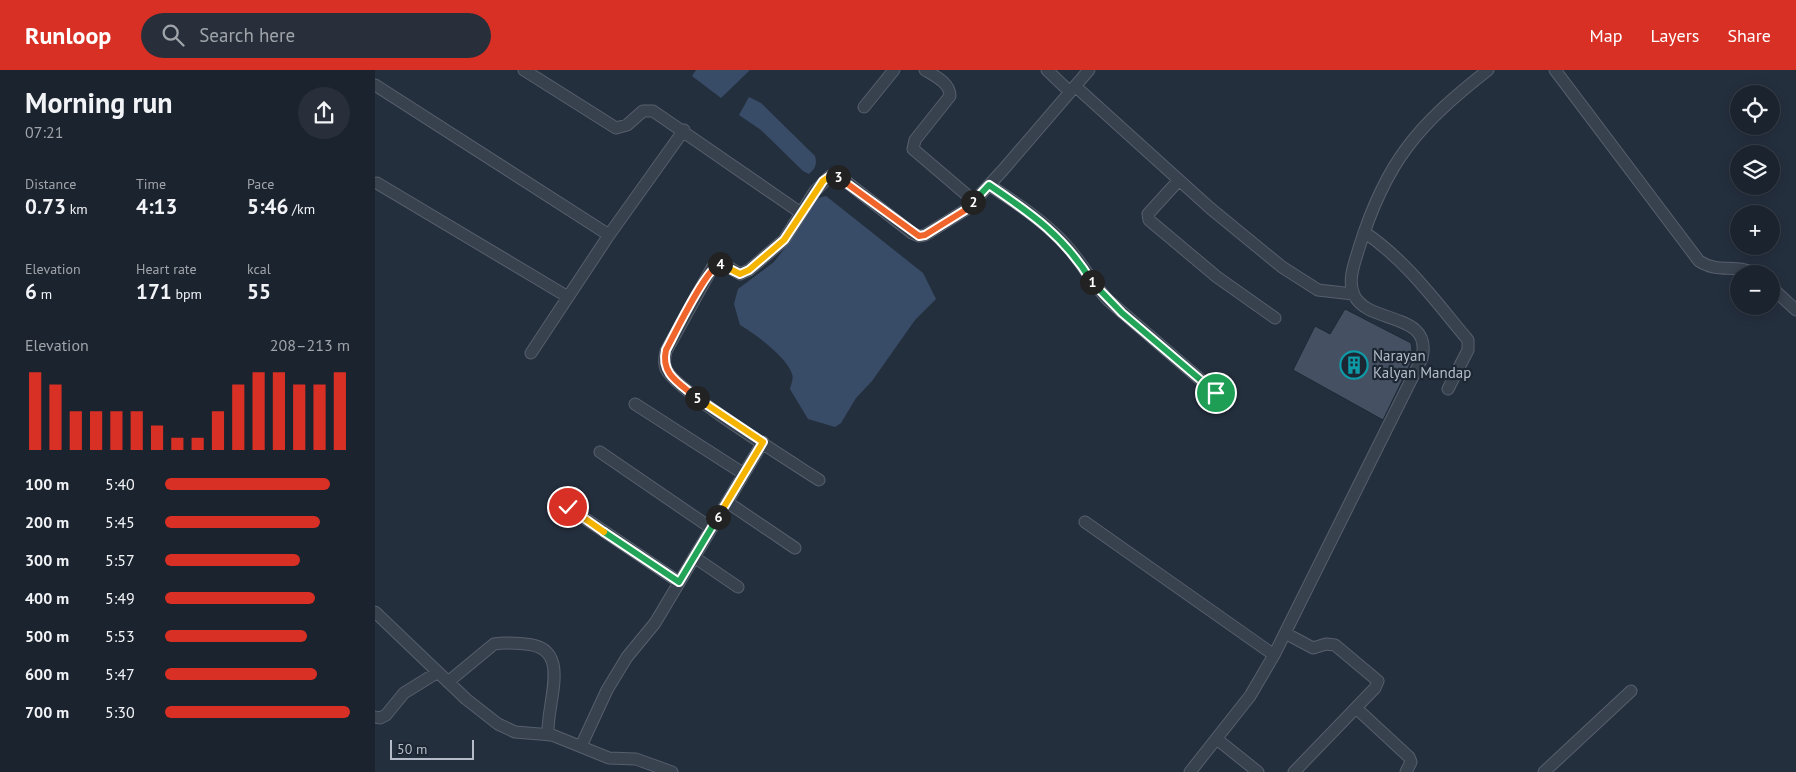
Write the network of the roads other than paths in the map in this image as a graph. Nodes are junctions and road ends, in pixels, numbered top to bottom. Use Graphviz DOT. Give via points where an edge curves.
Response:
graph roads {
  1 [pos="524,70"];
  2 [pos="894,70"];
  3 [pos="925,70"];
  4 [pos="1047,70"];
  5 [pos="1089,70"];
  6 [pos="1488,70"];
  7 [pos="1555,70"];
  8 [pos="375,85"];
  9 [pos="1073,89"];
  10 [pos="864,107"];
  11 [pos="684,130"];
  12 [pos="1179,180"];
  13 [pos="377,183"];
  14 [pos="989,185"];
  15 [pos="974,201"];
  16 [pos="801,213"];
  17 [pos="1364,232"];
  18 [pos="609,235"];
  19 [pos="1730,270"];
  20 [pos="1353,294"];
  21 [pos="1780,295"];
  22 [pos="568,297"];
  23 [pos="1796,310"];
  24 [pos="1275,318"];
  25 [pos="531,353"];
  26 [pos="1448,389"];
  27 [pos="1216,393"];
  28 [pos="635,404"];
  29 [pos="763,442"];
  30 [pos="600,452"];
  31 [pos="744,474"];
  32 [pos="819,480"];
  33 [pos="727,502"];
  34 [pos="568,507"];
  35 [pos="1085,522"];
  36 [pos="711,528"];
  37 [pos="795,548"];
  38 [pos="694,557"];
  39 [pos="679,582"];
  40 [pos="738,587"];
  41 [pos="375,612"];
  42 [pos="1285,633"];
  43 [pos="1273,655"];
  44 [pos="438,672"];
  45 [pos="448,682"];
  46 [pos="1631,691"];
  47 [pos="1356,708"];
  48 [pos="375,717"];
  49 [pos="548,734"];
  50 [pos="1218,740"];
  51 [pos="581,746"];
  52 [pos="673,772"];
  53 [pos="1191,772"];
  54 [pos="1258,772"];
  55 [pos="1294,772"];
  56 [pos="1406,772"];
  57 [pos="1544,772"];
  1 -- 11 [label="street" via="616,128 622,128 647,110"];
  2 -- 10 [label="street"];
  3 -- 15 [label="street" via="942,81 950,90 950,96 915,140 913,149"];
  4 -- 9 [label="street"];
  5 -- 9 [label="street"];
  6 -- 17 [label="street" via="1432,119 1399,155"];
  7 -- 19 [label="street" via="1699,261 1717,270"];
  8 -- 18 [label="street"];
  9 -- 12 [label="street"];
  9 -- 14 [label="street"];
  11 -- 16 [label="street"];
  11 -- 18 [label="street"];
  12 -- 20 [label="street" via="1257,247 1303,281 1318,290"];
  12 -- 24 [label="street" via="1148,214 1149,220 1217,277"];
  13 -- 22 [label="street"];
  14 -- 15 [label="street"];
  14 -- 27 [label="street" via="1045,225 1079,260 1093,285 1108,300"];
  15 -- 16 [label="street" via="957,215 919,236 844,180 830,176 815,191"];
  16 -- 29 [label="street" via="784,240 744,273 740,274 722,263 712,268 666,350 664,361 672,378"];
  17 -- 20 [label="street" via="1352,270"];
  17 -- 26 [label="street" via="1414,276 1468,340 1468,350"];
  18 -- 22 [label="street"];
  20 -- 42 [label="street" via="1369,309 1411,326 1422,339 1424,349"];
  21 -- 23 [label="street"];
  22 -- 25 [label="street"];
  28 -- 31 [label="street"];
  29 -- 31 [label="street"];
  29 -- 32 [label="street"];
  30 -- 36 [label="street"];
  31 -- 33 [label="street"];
  33 -- 36 [label="street"];
  33 -- 37 [label="street"];
  34 -- 39 [label="street"];
  35 -- 43 [label="street"];
  36 -- 38 [label="street"];
  38 -- 39 [label="street"];
  38 -- 40 [label="street"];
  39 -- 51 [label="street" via="655,623 635,646 607,690"];
  41 -- 44 [label="street"];
  42 -- 43 [label="street"];
  42 -- 47 [label="street" via="1313,648 1335,645 1375,678 1377,684"];
  43 -- 50 [label="street" via="1250,696"];
  44 -- 45 [label="street"];
  44 -- 48 [label="street" via="404,694 386,715"];
  45 -- 49 [label="street" via="498,724 515,732"];
  45 -- 49 [label="street" via="494,644 503,642 541,647 554,663 555,675"];
  46 -- 57 [label="street"];
  47 -- 55 [label="street"];
  47 -- 56 [label="street" via="1409,757 1411,762"];
  49 -- 51 [label="street"];
  50 -- 53 [label="street"];
  50 -- 54 [label="street"];
  51 -- 52 [label="street" via="609,758 636,759"];
}
